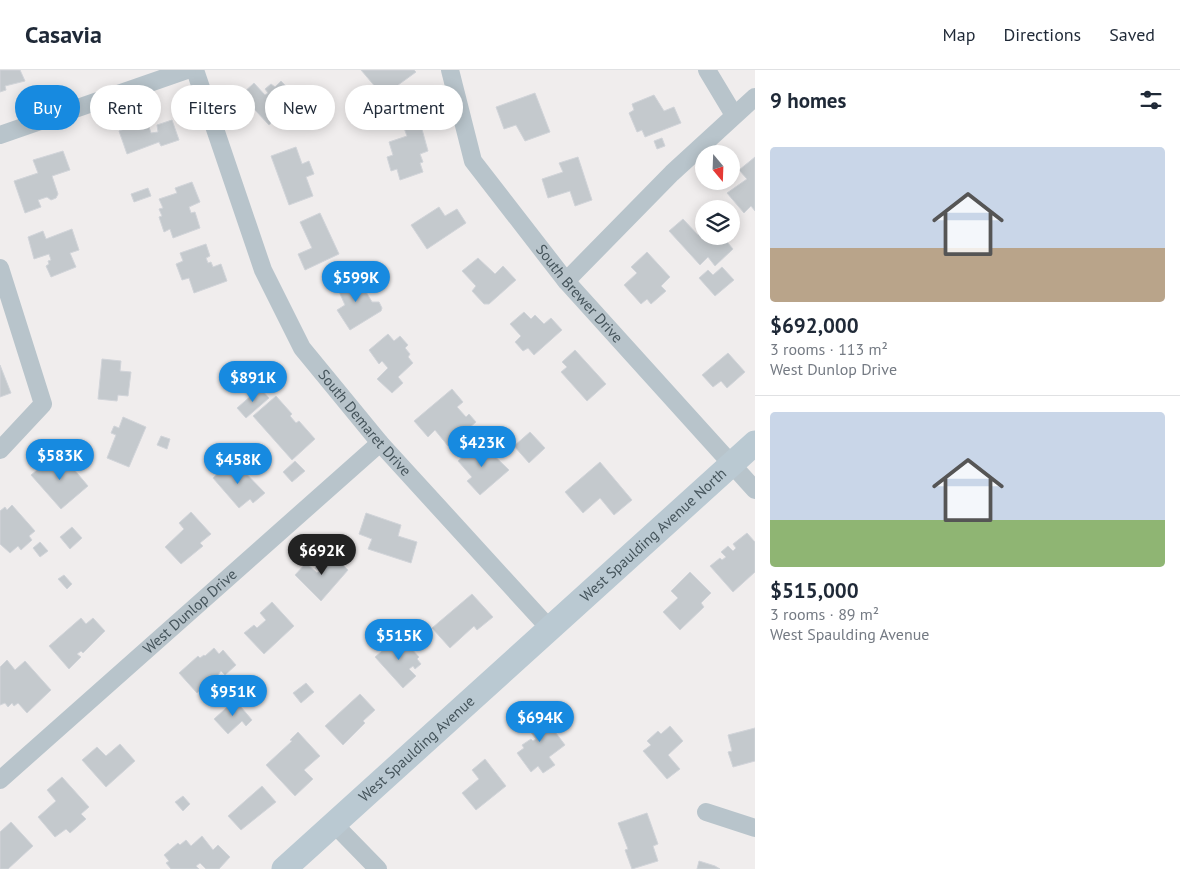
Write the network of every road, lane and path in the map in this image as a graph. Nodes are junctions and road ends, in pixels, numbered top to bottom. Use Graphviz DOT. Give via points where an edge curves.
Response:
graph roads {
  1 [pos="187,70"];
  2 [pos="195,70"];
  3 [pos="450,70"];
  4 [pos="707,70"];
  5 [pos="755,97"];
  6 [pos="734,115"];
  7 [pos="0,135"];
  8 [pos="0,268"];
  9 [pos="566,281"];
  10 [pos="755,442"];
  11 [pos="380,443"];
  12 [pos="0,450"];
  13 [pos="731,464"];
  14 [pos="755,490"];
  15 [pos="550,629"];
  16 [pos="0,780"];
  17 [pos="706,812"];
  18 [pos="334,824"];
  19 [pos="755,828"];
  20 [pos="284,869"];
  21 [pos="378,869"];
  1 -- 7 [label="street"];
  2 -- 11 [label="street, South Demaret Drive" via="267,279 302,348"];
  3 -- 9 [label="street, South Brewer Drive" via="473,161"];
  4 -- 6 [label="street"];
  5 -- 6 [label="street"];
  6 -- 9 [label="street"];
  8 -- 12 [label="street" via="43,404"];
  9 -- 13 [label="street, South Brewer Drive"];
  10 -- 13 [label="street, West Spaulding Avenue North"];
  11 -- 15 [label="street, South Demaret Drive"];
  11 -- 16 [label="street, West Dunlop Drive"];
  13 -- 14 [label="street, South Brewer Drive"];
  13 -- 15 [label="street, West Spaulding Avenue North"];
  15 -- 18 [label="street, West Spaulding Avenue"];
  17 -- 19 [label="street"];
  18 -- 20 [label="street, West Spaulding Avenue"];
  18 -- 21 [label="street"];
}
